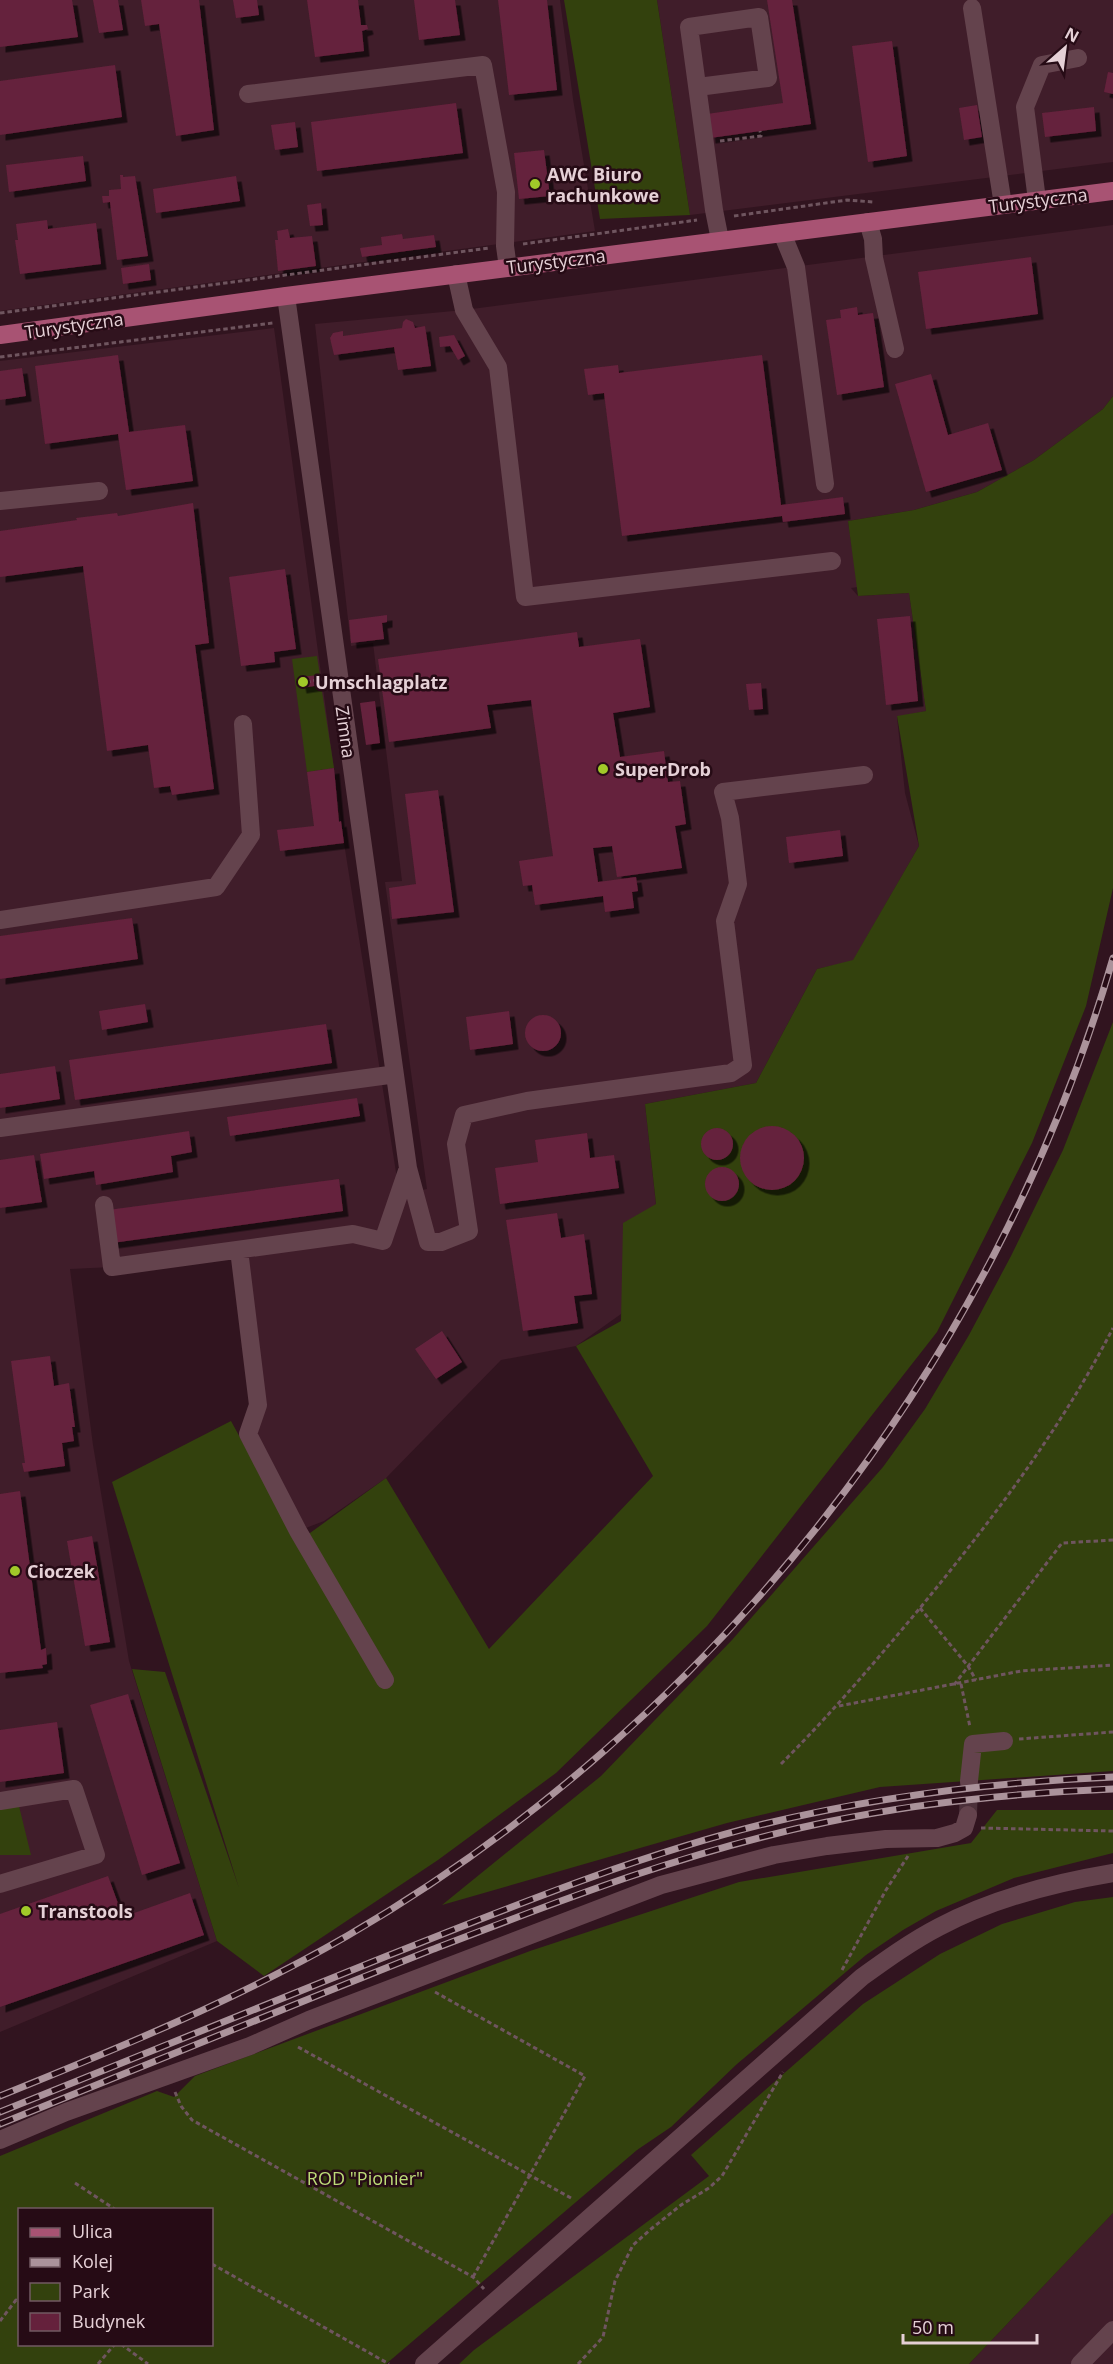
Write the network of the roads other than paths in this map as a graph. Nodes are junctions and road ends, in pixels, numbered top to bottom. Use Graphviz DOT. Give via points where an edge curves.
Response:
graph roads {
  1 [pos="972,8"];
  2 [pos="1078,58"];
  3 [pos="698,87"];
  4 [pos="248,94"];
  5 [pos="1113,190"];
  6 [pos="1037,200"];
  7 [pos="1003,205"];
  8 [pos="868,222"];
  9 [pos="782,233"];
  10 [pos="720,240"];
  11 [pos="508,268"];
  12 [pos="456,274"];
  13 [pos="286,296"];
  14 [pos="0,335"];
  15 [pos="896,349"];
  16 [pos="825,484"];
  17 [pos="99,490"];
  18 [pos="0,501"];
  19 [pos="832,561"];
  20 [pos="243,724"];
  21 [pos="864,775"];
  22 [pos="0,920"];
  23 [pos="389,1075"];
  24 [pos="0,1128"];
  25 [pos="408,1168"];
  26 [pos="104,1205"];
  27 [pos="239,1250"];
  28 [pos="385,1680"];
  29 [pos="1004,1741"];
  30 [pos="969,1781"];
  31 [pos="0,1801"];
  32 [pos="966,1821"];
  33 [pos="1113,1873"];
  34 [pos="0,1884"];
  35 [pos="0,2140"];
  36 [pos="1113,2330"];
  37 [pos="423,2364"];
  38 [pos="1080,2364"];
  1 -- 7 [label="street"];
  2 -- 6 [label="street" via="1042,65 1025,107"];
  3 -- 3 [label="street" via="689,27 759,17 768,78"];
  3 -- 10 [label="street" via="722,216"];
  4 -- 11 [label="street" via="483,65 506,192"];
  5 -- 6 [label="main road, Turystyczna"];
  6 -- 7 [label="main road, Turystyczna"];
  7 -- 8 [label="main road, Turystyczna"];
  8 -- 9 [label="main road, Turystyczna"];
  8 -- 15 [label="street"];
  9 -- 10 [label="main road, Turystyczna"];
  9 -- 16 [label="street" via="796,267"];
  10 -- 11 [label="main road, Turystyczna"];
  11 -- 12 [label="main road, Turystyczna"];
  12 -- 13 [label="main road, Turystyczna"];
  12 -- 19 [label="street" via="464,310 498,366 525,597"];
  13 -- 14 [label="main road, Turystyczna"];
  13 -- 25 [label="street, Zimna"];
  17 -- 18 [label="street"];
  20 -- 22 [label="street" via="251,835 216,887"];
  21 -- 25 [label="street, Zimna" via="723,792 738,884 725,921 743,1065 731,1073 527,1101 464,1115 456,1144 469,1232 441,1242 428,1242"];
  23 -- 24 [label="street"];
  25 -- 27 [label="street" via="383,1241 353,1234"];
  26 -- 27 [label="street" via="112,1267"];
  27 -- 28 [label="street" via="258,1405 248,1434 298,1531"];
  29 -- 30 [label="street" via="973,1744"];
  31 -- 34 [label="street" via="74,1789 96,1855"];
  32 -- 35 [label="street" via="955,1833 938,1838 827,1846 774,1855 661,1885"];
  33 -- 37 [label="street" via="1030,1890 972,1911 903,1948 862,1977"];
  36 -- 38 [label="street"];
}
